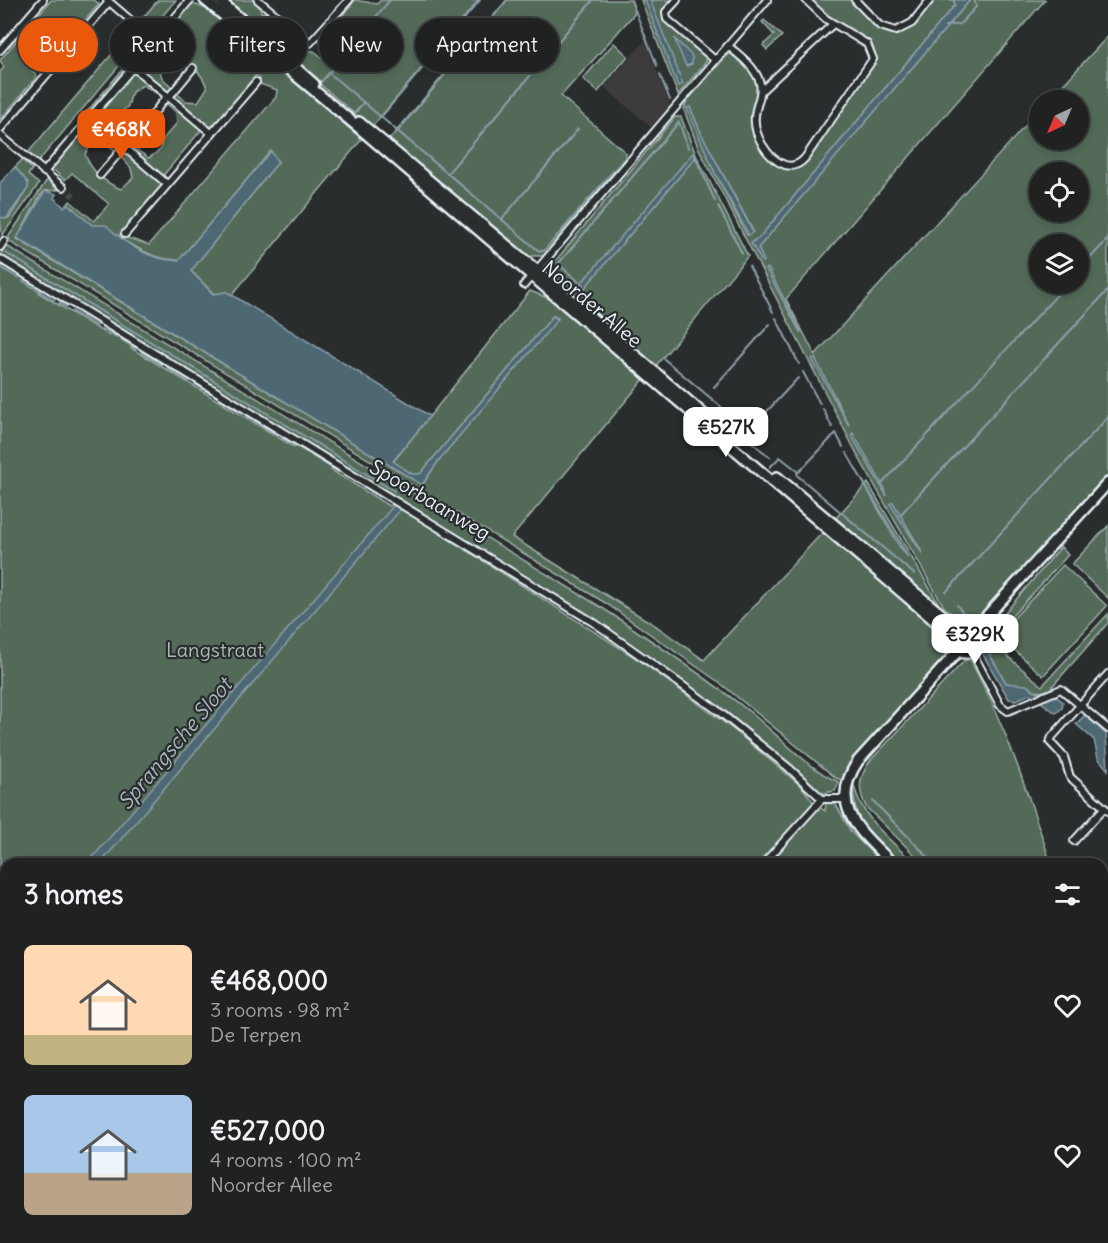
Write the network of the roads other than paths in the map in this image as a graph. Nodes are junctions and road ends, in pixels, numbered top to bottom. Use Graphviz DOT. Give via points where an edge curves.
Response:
graph roads {
  1 [pos="43,0"];
  2 [pos="190,0"];
  3 [pos="205,0"];
  4 [pos="219,0"];
  5 [pos="258,0"];
  6 [pos="349,0"];
  7 [pos="676,0"];
  8 [pos="766,0"];
  9 [pos="806,0"];
  10 [pos="856,0"];
  11 [pos="930,0"];
  12 [pos="107,1"];
  13 [pos="127,18"];
  14 [pos="175,18"];
  15 [pos="833,24"];
  16 [pos="728,46"];
  17 [pos="0,50"];
  18 [pos="715,60"];
  19 [pos="129,72"];
  20 [pos="139,72"];
  21 [pos="190,72"];
  22 [pos="256,82"];
  23 [pos="761,91"];
  24 [pos="168,97"];
  25 [pos="90,118"];
  26 [pos="0,129"];
  27 [pos="211,133"];
  28 [pos="0,135"];
  29 [pos="125,148"];
  30 [pos="45,172"];
  31 [pos="100,176"];
  32 [pos="167,184"];
  33 [pos="63,187"];
  34 [pos="124,234"];
  35 [pos="0,259"];
  36 [pos="534,274"];
  37 [pos="524,285"];
  38 [pos="1108,483"];
  39 [pos="973,631"];
  40 [pos="957,634"];
  41 [pos="958,650"];
  42 [pos="972,652"];
  43 [pos="1108,674"];
  44 [pos="1080,705"];
  45 [pos="1108,729"];
  46 [pos="846,799"];
  47 [pos="822,800"];
  48 [pos="1106,809"];
  49 [pos="1074,841"];
  50 [pos="769,858"];
  51 [pos="887,858"];
  1 -- 17 [label="street"];
  2 -- 14 [label="street"];
  3 -- 36 [label="street, Noorder Allee"];
  4 -- 36 [label="street, Noorder Allee"];
  5 -- 6 [label="street" via="310,43"];
  7 -- 18 [label="street" via="666,12 667,19"];
  8 -- 16 [label="street"];
  9 -- 15 [label="street"];
  10 -- 11 [label="street" via="880,26 896,31 912,23"];
  12 -- 13 [label="street"];
  12 -- 26 [label="street"];
  15 -- 23 [label="street"];
  15 -- 23 [label="street" via="867,44 873,62 798,164 779,163 760,139 755,120"];
  16 -- 18 [label="street"];
  16 -- 23 [label="street" via="753,70"];
  18 -- 36 [label="street"];
  19 -- 25 [label="street"];
  20 -- 24 [label="street"];
  21 -- 24 [label="street"];
  22 -- 27 [label="street"];
  24 -- 27 [label="street"];
  24 -- 29 [label="street"];
  25 -- 29 [label="street"];
  25 -- 30 [label="street"];
  27 -- 32 [label="street"];
  28 -- 30 [label="street"];
  29 -- 31 [label="street"];
  29 -- 32 [label="street"];
  30 -- 33 [label="street"];
  32 -- 34 [label="street"];
  35 -- 47 [label="street, Spoorbaanweg" via="596,624 717,710"];
  36 -- 37 [label="street"];
  36 -- 40 [label="street, Noorder Allee"];
  38 -- 39 [label="street"];
  39 -- 40 [label="street"];
  39 -- 42 [label="street" via="978,640"];
  40 -- 41 [label="street"];
  41 -- 42 [label="street"];
  41 -- 46 [label="street" via="858,761 847,783"];
  42 -- 44 [label="street" via="1004,709 1012,711 1060,689"];
  43 -- 44 [label="street"];
  44 -- 45 [label="street"];
  44 -- 48 [label="street" via="1050,742 1064,757 1070,777"];
  46 -- 47 [label="street"];
  46 -- 51 [label="street" via="853,822"];
  47 -- 50 [label="street"];
  48 -- 49 [label="street"];
}
